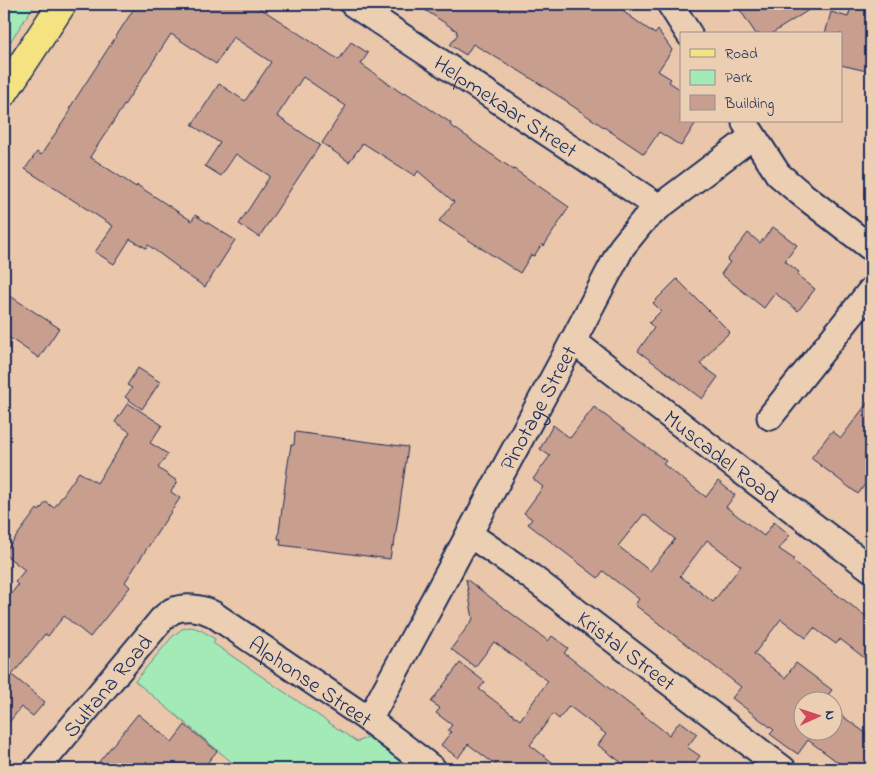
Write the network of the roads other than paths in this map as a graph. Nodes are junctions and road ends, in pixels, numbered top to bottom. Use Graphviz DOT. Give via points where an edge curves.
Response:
graph roads {
  1 [pos="62,4"];
  2 [pos="352,4"];
  3 [pos="670,4"];
  4 [pos="688,32"];
  5 [pos="4,92"];
  6 [pos="749,128"];
  7 [pos="659,207"];
  8 [pos="871,248"];
  9 [pos="871,290"];
  10 [pos="574,341"];
  11 [pos="770,417"];
  12 [pos="469,534"];
  13 [pos="871,569"];
  14 [pos="182,608"];
  15 [pos="369,720"];
  16 [pos="37,769"];
  17 [pos="433,769"];
  18 [pos="783,769"];
  1 -- 5 [label="main road"];
  2 -- 7 [label="street, Helpmekaar Street"];
  3 -- 4 [label="street"];
  6 -- 7 [label="street, Pinotage Street"];
  6 -- 8 [label="street" via="778,174"];
  7 -- 10 [label="street, Pinotage Street" via="622,247"];
  9 -- 11 [label="street"];
  10 -- 12 [label="street, Pinotage Street"];
  10 -- 13 [label="street, Muscadel Road"];
  12 -- 15 [label="street, Pinotage Street"];
  12 -- 18 [label="street, Kristal Street" via="526,573"];
  14 -- 15 [label="street, Alphonse Street" via="203,609 214,614"];
  14 -- 16 [label="street, Sultana Road" via="162,619"];
  15 -- 17 [label="street, Alphonse Street"];
}
